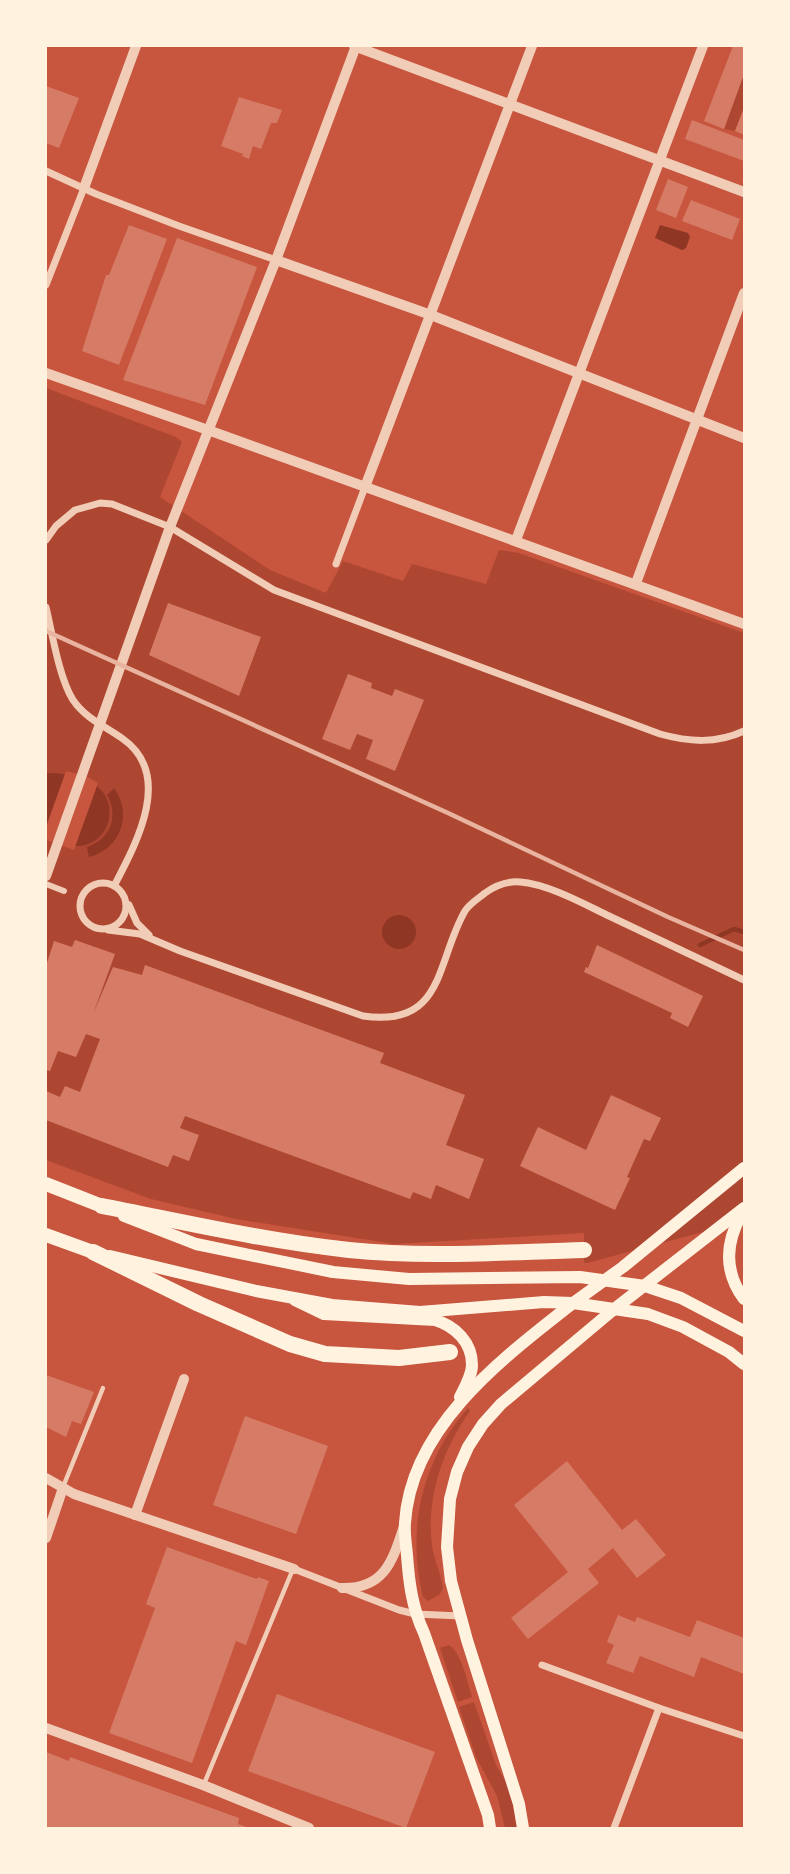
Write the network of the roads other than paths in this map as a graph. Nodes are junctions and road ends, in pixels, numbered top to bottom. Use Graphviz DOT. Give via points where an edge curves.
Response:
graph roads {
  1 [pos="136,46"];
  2 [pos="355,46"];
  3 [pos="532,46"];
  4 [pos="703,46"];
  5 [pos="511,105"];
  6 [pos="659,160"];
  7 [pos="46,172"];
  8 [pos="84,188"];
  9 [pos="744,191"];
  10 [pos="276,260"];
  11 [pos="46,285"];
  12 [pos="744,293"];
  13 [pos="431,315"];
  14 [pos="578,372"];
  15 [pos="46,373"];
  16 [pos="697,418"];
  17 [pos="208,430"];
  18 [pos="744,438"];
  19 [pos="365,486"];
  20 [pos="170,527"];
  21 [pos="46,540"];
  22 [pos="516,540"];
  23 [pos="336,564"];
  24 [pos="636,583"];
  25 [pos="46,607"];
  26 [pos="744,624"];
  27 [pos="744,731"];
  28 [pos="46,877"];
  29 [pos="46,884"];
  30 [pos="114,886"];
  31 [pos="64,891"];
  32 [pos="126,900"];
  33 [pos="108,930"];
  34 [pos="155,940"];
  35 [pos="744,980"];
  36 [pos="744,1168"];
  37 [pos="46,1184"];
  38 [pos="102,1206"];
  39 [pos="744,1209"];
  40 [pos="46,1235"];
  41 [pos="584,1250"];
  42 [pos="93,1252"];
  43 [pos="604,1280"];
  44 [pos="645,1286"];
  45 [pos="288,1297"];
  46 [pos="744,1299"];
  47 [pos="573,1303"];
  48 [pos="613,1310"];
  49 [pos="744,1331"];
  50 [pos="450,1352"];
  51 [pos="744,1364"];
  52 [pos="184,1379"];
  53 [pos="103,1388"];
  54 [pos="456,1405"];
  55 [pos="46,1478"];
  56 [pos="63,1488"];
  57 [pos="135,1515"];
  58 [pos="405,1523"];
  59 [pos="46,1538"];
  60 [pos="294,1569"];
  61 [pos="342,1588"];
  62 [pos="415,1614"];
  63 [pos="461,1615"];
  64 [pos="542,1665"];
  65 [pos="659,1708"];
  66 [pos="46,1728"];
  67 [pos="744,1736"];
  68 [pos="204,1785"];
  69 [pos="294,1826"];
  70 [pos="309,1829"];
  71 [pos="490,1829"];
  72 [pos="523,1829"];
  73 [pos="614,1829"];
  1 -- 8 [label="street"];
  2 -- 5 [label="street"];
  2 -- 10 [label="street"];
  3 -- 5 [label="street"];
  4 -- 6 [label="street"];
  5 -- 6 [label="street"];
  5 -- 13 [label="street"];
  6 -- 9 [label="street"];
  6 -- 14 [label="street"];
  7 -- 8 [label="street"];
  8 -- 10 [label="street"];
  8 -- 11 [label="street"];
  10 -- 13 [label="street"];
  10 -- 17 [label="street"];
  12 -- 16 [label="street"];
  13 -- 14 [label="street"];
  13 -- 19 [label="street"];
  14 -- 16 [label="street"];
  14 -- 22 [label="street"];
  15 -- 17 [label="street"];
  16 -- 18 [label="street"];
  16 -- 24 [label="street"];
  17 -- 19 [label="street"];
  17 -- 20 [label="street"];
  19 -- 22 [label="street"];
  19 -- 23 [label="street"];
  20 -- 21 [label="street" via="100,503 75,510"];
  20 -- 27 [label="street" via="274,590 660,734 713,741"];
  20 -- 28 [label="street"];
  22 -- 24 [label="street"];
  24 -- 26 [label="street"];
  25 -- 30 [label="street" via="71,697 91,720 125,740 146,770 148,804"];
  29 -- 31 [label="street"];
  30 -- 32 [label="street"];
  30 -- 33 [label="street" via="94,884 80,902 87,923"];
  32 -- 33 [label="street" via="125,915"];
  32 -- 34 [label="street" via="136,923"];
  33 -- 34 [label="street" via="130,931"];
  34 -- 35 [label="street" via="363,1017 388,1018 411,1011 427,999 466,909 487,891 518,881 586,905"];
  36 -- 43 [label="main road"];
  37 -- 38 [label="highway"];
  38 -- 41 [label="highway" via="351,1250 418,1254"];
  38 -- 43 [label="main road" via="196,1244 333,1272 409,1279"];
  39 -- 44 [label="main road"];
  39 -- 46 [label="main road" via="732,1232 728,1254 729,1270"];
  40 -- 42 [label="highway"];
  42 -- 45 [label="main road"];
  42 -- 50 [label="highway" via="207,1308 313,1351 399,1358"];
  43 -- 44 [label="main road"];
  43 -- 47 [label="main road"];
  44 -- 48 [label="main road"];
  44 -- 49 [label="main road" via="681,1298"];
  45 -- 47 [label="main road" via="420,1312"];
  45 -- 54 [label="main road" via="324,1314 449,1324 461,1335 472,1366"];
  47 -- 48 [label="main road"];
  47 -- 54 [label="main road"];
  48 -- 51 [label="main road" via="648,1314 682,1327"];
  48 -- 63 [label="main road" via="501,1404 468,1447 457,1472 447,1526 451,1580"];
  52 -- 57 [label="street"];
  53 -- 56 [label="lane"];
  54 -- 58 [label="main road" via="422,1461"];
  55 -- 56 [label="street"];
  56 -- 57 [label="street"];
  56 -- 59 [label="street"];
  57 -- 60 [label="street"];
  58 -- 61 [label="street" via="393,1559 379,1578 357,1588"];
  58 -- 62 [label="main road"];
  60 -- 61 [label="street"];
  60 -- 68 [label="lane"];
  61 -- 62 [label="street"];
  62 -- 63 [label="street"];
  62 -- 71 [label="main road"];
  63 -- 72 [label="main road"];
  64 -- 65 [label="street"];
  65 -- 67 [label="street"];
  65 -- 73 [label="street"];
  66 -- 68 [label="street"];
  68 -- 69 [label="street" via="283,1816"];
  69 -- 70 [label="street"];
}
